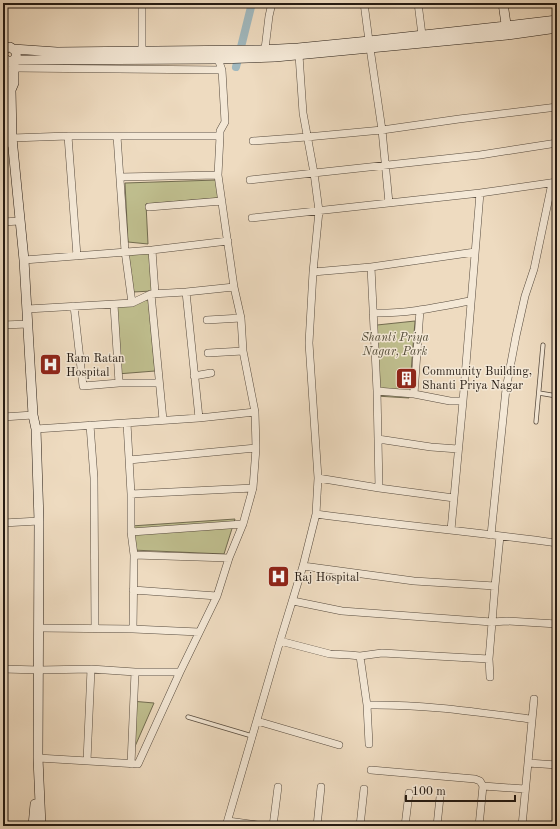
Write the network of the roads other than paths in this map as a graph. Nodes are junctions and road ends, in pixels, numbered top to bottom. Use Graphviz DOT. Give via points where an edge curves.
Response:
graph roads {
  1 [pos="142,3"];
  2 [pos="272,3"];
  3 [pos="364,3"];
  4 [pos="418,3"];
  5 [pos="503,3"];
  6 [pos="557,20"];
  7 [pos="557,28"];
  8 [pos="507,31"];
  9 [pos="422,35"];
  10 [pos="369,44"];
  11 [pos="14,49"];
  12 [pos="3,51"];
  13 [pos="142,52"];
  14 [pos="263,52"];
  15 [pos="221,55"];
  16 [pos="299,55"];
  17 [pos="3,58"];
  18 [pos="92,59"];
  19 [pos="14,64"];
  20 [pos="92,69"];
  21 [pos="222,70"];
  22 [pos="4,72"];
  23 [pos="11,90"];
  24 [pos="557,107"];
  25 [pos="382,130"];
  26 [pos="68,136"];
  27 [pos="117,136"];
  28 [pos="220,136"];
  29 [pos="307,138"];
  30 [pos="13,141"];
  31 [pos="253,141"];
  32 [pos="557,143"];
  33 [pos="3,145"];
  34 [pos="387,165"];
  35 [pos="314,173"];
  36 [pos="218,175"];
  37 [pos="120,177"];
  38 [pos="250,180"];
  39 [pos="554,183"];
  40 [pos="480,193"];
  41 [pos="222,201"];
  42 [pos="389,203"];
  43 [pos="149,207"];
  44 [pos="319,211"];
  45 [pos="252,218"];
  46 [pos="19,221"];
  47 [pos="3,222"];
  48 [pos="228,241"];
  49 [pos="152,250"];
  50 [pos="125,251"];
  51 [pos="475,252"];
  52 [pos="77,256"];
  53 [pos="24,260"];
  54 [pos="371,267"];
  55 [pos="312,272"];
  56 [pos="234,287"];
  57 [pos="186,292"];
  58 [pos="153,294"];
  59 [pos="470,301"];
  60 [pos="132,303"];
  61 [pos="114,305"];
  62 [pos="74,306"];
  63 [pos="27,309"];
  64 [pos="420,310"];
  65 [pos="373,313"];
  66 [pos="241,318"];
  67 [pos="207,320"];
  68 [pos="28,324"];
  69 [pos="3,325"];
  70 [pos="543,345"];
  71 [pos="243,350"];
  72 [pos="208,353"];
  73 [pos="211,373"];
  74 [pos="194,376"];
  75 [pos="120,383"];
  76 [pos="160,383"];
  77 [pos="377,391"];
  78 [pos="539,393"];
  79 [pos="414,394"];
  80 [pos="557,396"];
  81 [pos="463,402"];
  82 [pos="255,412"];
  83 [pos="33,415"];
  84 [pos="3,417"];
  85 [pos="198,418"];
  86 [pos="163,420"];
  87 [pos="536,422"];
  88 [pos="127,423"];
  89 [pos="90,425"];
  90 [pos="36,429"];
  91 [pos="378,438"];
  92 [pos="256,448"];
  93 [pos="458,449"];
  94 [pos="129,460"];
  95 [pos="318,478"];
  96 [pos="253,488"];
  97 [pos="379,488"];
  98 [pos="131,494"];
  99 [pos="454,498"];
  100 [pos="316,514"];
  101 [pos="39,521"];
  102 [pos="3,523"];
  103 [pos="243,524"];
  104 [pos="450,530"];
  105 [pos="131,532"];
  106 [pos="491,535"];
  107 [pos="500,536"];
  108 [pos="557,543"];
  109 [pos="134,554"];
  110 [pos="229,558"];
  111 [pos="303,566"];
  112 [pos="495,586"];
  113 [pos="133,590"];
  114 [pos="217,596"];
  115 [pos="293,601"];
  116 [pos="492,622"];
  117 [pos="557,624"];
  118 [pos="39,628"];
  119 [pos="95,629"];
  120 [pos="133,629"];
  121 [pos="199,632"];
  122 [pos="280,641"];
  123 [pos="360,656"];
  124 [pos="489,659"];
  125 [pos="3,669"];
  126 [pos="91,669"];
  127 [pos="39,670"];
  128 [pos="135,672"];
  129 [pos="180,672"];
  130 [pos="490,677"];
  131 [pos="534,699"];
  132 [pos="367,705"];
  133 [pos="188,717"];
  134 [pos="531,719"];
  135 [pos="257,721"];
  136 [pos="252,736"];
  137 [pos="368,744"];
  138 [pos="339,745"];
  139 [pos="38,760"];
  140 [pos="87,761"];
  141 [pos="528,763"];
  142 [pos="131,764"];
  143 [pos="557,765"];
  144 [pos="371,770"];
  145 [pos="483,786"];
  146 [pos="278,787"];
  147 [pos="321,787"];
  148 [pos="364,789"];
  149 [pos="525,790"];
  150 [pos="409,793"];
  151 [pos="440,798"];
  152 [pos="227,824"];
  153 [pos="33,826"];
  154 [pos="41,826"];
  155 [pos="265,826"];
  156 [pos="273,826"];
  157 [pos="318,826"];
  158 [pos="360,826"];
  159 [pos="405,826"];
  160 [pos="437,826"];
  161 [pos="479,826"];
  162 [pos="522,826"];
  1 -- 13 [label="street"];
  2 -- 14 [label="street"];
  3 -- 10 [label="street"];
  4 -- 9 [label="street"];
  5 -- 8 [label="main road"];
  6 -- 8 [label="main road"];
  7 -- 8 [label="main road"];
  8 -- 9 [label="main road"];
  8 -- 10 [label="main road"];
  9 -- 10 [label="main road"];
  10 -- 14 [label="main road"];
  10 -- 16 [label="main road"];
  10 -- 25 [label="street"];
  11 -- 12 [label="main road" via="8,48"];
  11 -- 13 [label="main road"];
  11 -- 19 [label="main road"];
  13 -- 15 [label="main road"];
  14 -- 15 [label="main road"];
  14 -- 16 [label="main road"];
  15 -- 18 [label="main road"];
  15 -- 21 [label="street"];
  16 -- 29 [label="street"];
  17 -- 19 [label="main road"];
  17 -- 22 [label="main road"];
  18 -- 19 [label="main road"];
  18 -- 20 [label="street"];
  19 -- 20 [label="street"];
  19 -- 23 [label="main road" via="14,83"];
  20 -- 21 [label="street"];
  21 -- 28 [label="street" via="225,122 220,130"];
  22 -- 23 [label="main road"];
  23 -- 30 [label="main road"];
  24 -- 25 [label="street"];
  25 -- 29 [label="street"];
  25 -- 34 [label="street"];
  26 -- 27 [label="street"];
  26 -- 30 [label="street"];
  26 -- 52 [label="street"];
  27 -- 28 [label="street"];
  27 -- 37 [label="street"];
  28 -- 36 [label="street"];
  29 -- 31 [label="street"];
  29 -- 35 [label="street"];
  30 -- 33 [label="lane"];
  30 -- 46 [label="main road"];
  32 -- 34 [label="street"];
  34 -- 35 [label="street"];
  34 -- 42 [label="street"];
  35 -- 38 [label="street"];
  35 -- 44 [label="street"];
  36 -- 37 [label="street"];
  36 -- 41 [label="street"];
  37 -- 50 [label="street"];
  39 -- 40 [label="street"];
  39 -- 106 [label="street" via="534,269 525,296 506,389"];
  40 -- 42 [label="street"];
  40 -- 51 [label="street"];
  41 -- 43 [label="street"];
  41 -- 48 [label="street"];
  42 -- 44 [label="street"];
  44 -- 45 [label="street"];
  44 -- 55 [label="street"];
  46 -- 47 [label="street"];
  46 -- 53 [label="main road"];
  48 -- 49 [label="street"];
  48 -- 56 [label="street"];
  49 -- 50 [label="street"];
  49 -- 58 [label="street"];
  50 -- 52 [label="street"];
  50 -- 60 [label="street"];
  51 -- 54 [label="street"];
  51 -- 59 [label="street"];
  52 -- 53 [label="street"];
  53 -- 63 [label="main road"];
  54 -- 55 [label="street"];
  54 -- 65 [label="street"];
  55 -- 95 [label="street" via="309,343"];
  56 -- 57 [label="street"];
  56 -- 66 [label="street"];
  57 -- 58 [label="street"];
  57 -- 74 [label="street"];
  58 -- 60 [label="street"];
  58 -- 76 [label="street"];
  59 -- 64 [label="street"];
  59 -- 81 [label="street"];
  60 -- 61 [label="street"];
  61 -- 62 [label="street"];
  61 -- 75 [label="street"];
  62 -- 63 [label="street"];
  62 -- 75 [label="street" via="83,386"];
  63 -- 68 [label="main road"];
  64 -- 65 [label="street"];
  64 -- 79 [label="street"];
  65 -- 77 [label="street"];
  66 -- 67 [label="street"];
  66 -- 71 [label="street"];
  68 -- 69 [label="street"];
  68 -- 83 [label="main road"];
  70 -- 78 [label="lane"];
  71 -- 72 [label="street"];
  71 -- 82 [label="street"];
  73 -- 74 [label="street"];
  74 -- 85 [label="street"];
  75 -- 76 [label="street"];
  76 -- 86 [label="street"];
  77 -- 79 [label="street"];
  77 -- 91 [label="street"];
  78 -- 80 [label="lane"];
  78 -- 87 [label="lane"];
  79 -- 81 [label="street"];
  81 -- 93 [label="street"];
  82 -- 85 [label="street"];
  82 -- 92 [label="street"];
  83 -- 84 [label="street"];
  83 -- 90 [label="main road"];
  85 -- 86 [label="street"];
  86 -- 88 [label="street"];
  88 -- 89 [label="street"];
  88 -- 94 [label="street"];
  89 -- 90 [label="street"];
  89 -- 119 [label="street" via="94,478"];
  90 -- 101 [label="main road"];
  91 -- 93 [label="street"];
  91 -- 97 [label="street"];
  92 -- 94 [label="street"];
  92 -- 96 [label="street"];
  93 -- 99 [label="street"];
  94 -- 98 [label="street"];
  95 -- 97 [label="street"];
  95 -- 100 [label="street"];
  96 -- 98 [label="street"];
  96 -- 103 [label="street"];
  97 -- 99 [label="street"];
  98 -- 105 [label="street"];
  99 -- 104 [label="street"];
  100 -- 104 [label="street"];
  100 -- 111 [label="street"];
  101 -- 102 [label="street"];
  101 -- 118 [label="main road"];
  103 -- 105 [label="street"];
  103 -- 110 [label="street"];
  104 -- 106 [label="street"];
  105 -- 109 [label="street"];
  106 -- 107 [label="street"];
  107 -- 108 [label="street"];
  107 -- 112 [label="street"];
  109 -- 110 [label="street"];
  109 -- 113 [label="street"];
  110 -- 114 [label="street"];
  111 -- 112 [label="street" via="414,581"];
  111 -- 115 [label="street"];
  112 -- 116 [label="street"];
  113 -- 114 [label="street"];
  113 -- 120 [label="street"];
  114 -- 121 [label="street"];
  115 -- 116 [label="street" via="342,610"];
  115 -- 122 [label="street"];
  116 -- 117 [label="street"];
  116 -- 124 [label="street"];
  118 -- 119 [label="street"];
  118 -- 127 [label="main road"];
  119 -- 120 [label="street"];
  120 -- 121 [label="street"];
  121 -- 129 [label="street"];
  122 -- 123 [label="street" via="330,654"];
  122 -- 135 [label="street"];
  123 -- 124 [label="street" via="382,653"];
  123 -- 132 [label="street"];
  124 -- 130 [label="street"];
  125 -- 127 [label="street"];
  126 -- 127 [label="street"];
  126 -- 128 [label="street"];
  126 -- 140 [label="street"];
  127 -- 139 [label="main road"];
  128 -- 129 [label="street"];
  128 -- 142 [label="street"];
  129 -- 142 [label="street" via="138,764"];
  131 -- 134 [label="street"];
  132 -- 134 [label="street" via="435,707"];
  132 -- 137 [label="street"];
  133 -- 136 [label="lane"];
  134 -- 141 [label="street"];
  135 -- 136 [label="street"];
  135 -- 138 [label="street"];
  136 -- 152 [label="street"];
  139 -- 140 [label="street"];
  139 -- 153 [label="main road"];
  139 -- 154 [label="main road"];
  140 -- 142 [label="street"];
  141 -- 143 [label="street"];
  141 -- 149 [label="street"];
  144 -- 145 [label="street" via="475,779"];
  145 -- 149 [label="street"];
  145 -- 161 [label="street"];
  146 -- 156 [label="street"];
  147 -- 157 [label="street"];
  148 -- 158 [label="street"];
  149 -- 162 [label="street"];
  150 -- 159 [label="street"];
  151 -- 160 [label="street"];
  152 -- 155 [label="street"];
}
